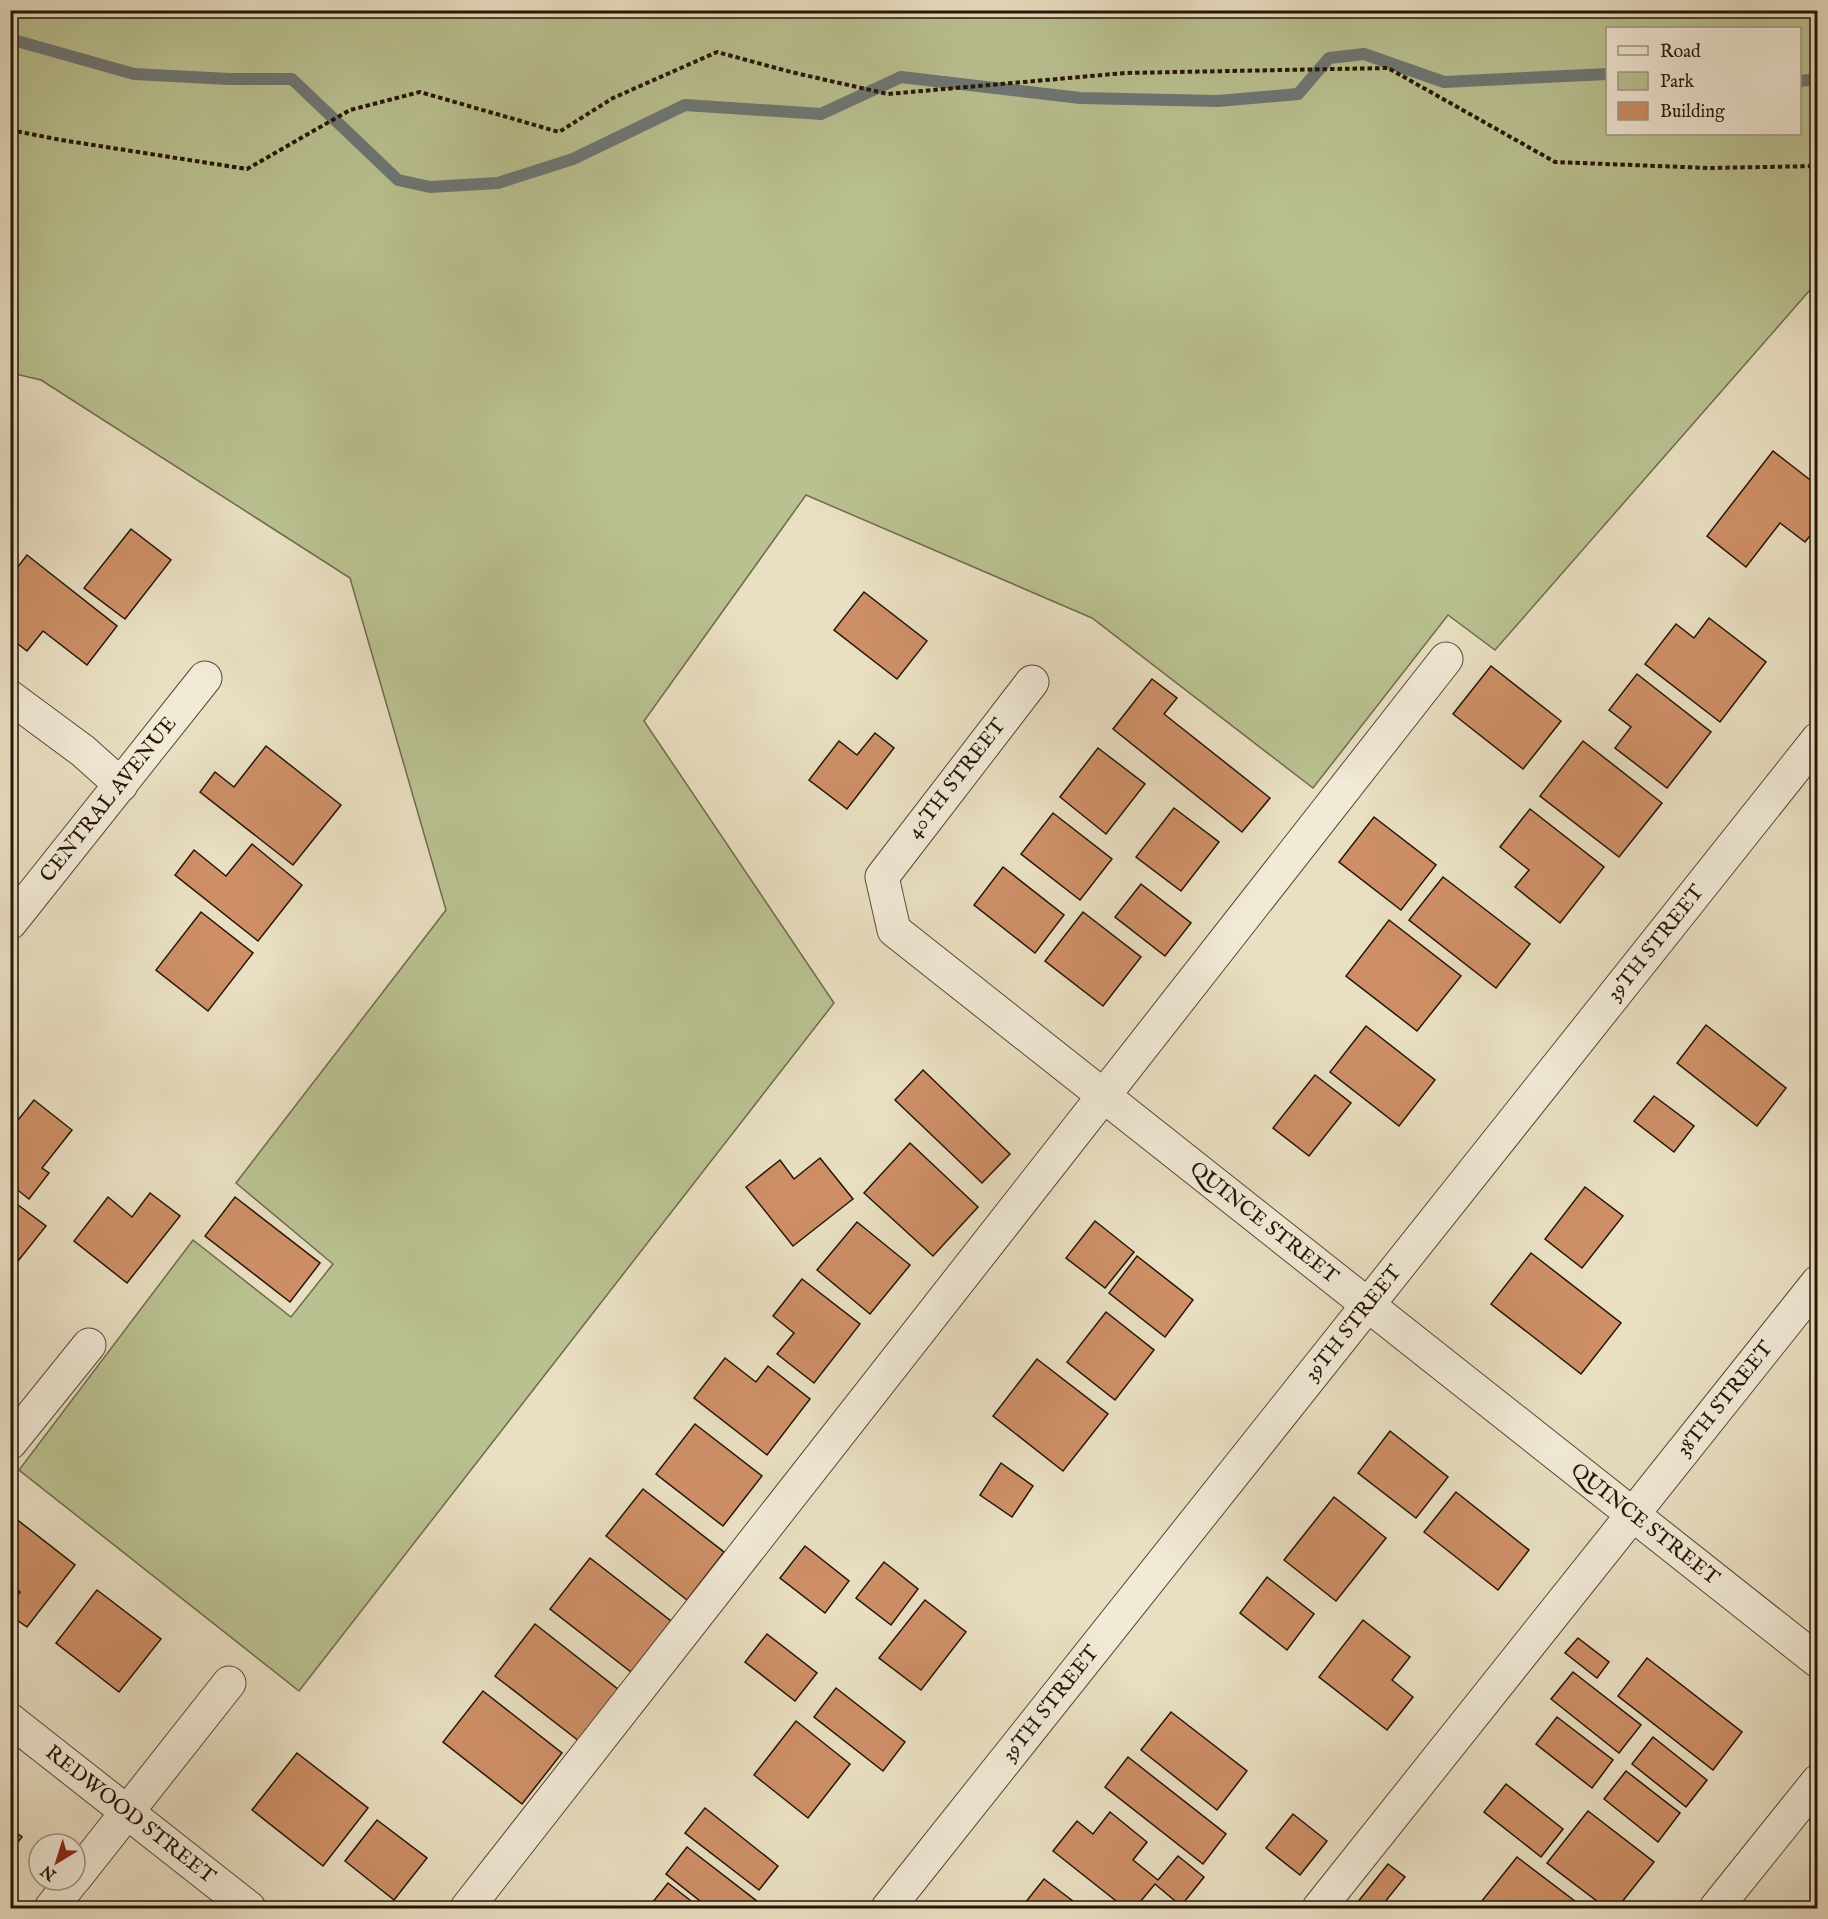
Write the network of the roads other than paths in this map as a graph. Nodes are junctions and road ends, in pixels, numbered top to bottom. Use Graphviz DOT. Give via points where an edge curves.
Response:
graph roads {
  1 [pos="1446,659"];
  2 [pos="205,678"];
  3 [pos="1032,681"];
  4 [pos="10,697"];
  5 [pos="1818,739"];
  6 [pos="121,785"];
  7 [pos="882,877"];
  8 [pos="10,923"];
  9 [pos="1105,1097"];
  10 [pos="1818,1282"];
  11 [pos="1367,1305"];
  12 [pos="89,1345"];
  13 [pos="10,1443"];
  14 [pos="1634,1516"];
  15 [pos="1818,1661"];
  16 [pos="230,1683"];
  17 [pos="10,1720"];
  18 [pos="1818,1781"];
  19 [pos="127,1812"];
  20 [pos="87,1863"];
  21 [pos="64,1892"];
  22 [pos="51,1908"];
  23 [pos="249,1908"];
  24 [pos="467,1908"];
  25 [pos="888,1908"];
  26 [pos="1319,1908"];
  27 [pos="1716,1908"];
  1 -- 9 [label="street"];
  2 -- 6 [label="street, CENTRAL AVENUE"];
  3 -- 7 [label="street, 40TH STREET"];
  4 -- 6 [label="street" via="83,751"];
  5 -- 11 [label="street, 39TH STREET"];
  6 -- 8 [label="street, CENTRAL AVENUE"];
  7 -- 9 [label="street, QUINCE STREET" via="894,930"];
  9 -- 11 [label="street, QUINCE STREET"];
  9 -- 24 [label="street"];
  10 -- 14 [label="street, 38TH STREET"];
  11 -- 14 [label="street, QUINCE STREET"];
  11 -- 25 [label="street, 39TH STREET"];
  12 -- 13 [label="street"];
  14 -- 15 [label="street, QUINCE STREET"];
  14 -- 26 [label="street, 38TH STREET"];
  16 -- 19 [label="street"];
  17 -- 19 [label="street, REDWOOD STREET"];
  18 -- 27 [label="street"];
  19 -- 20 [label="street"];
  19 -- 23 [label="street, REDWOOD STREET"];
  21 -- 22 [label="street"];
}
